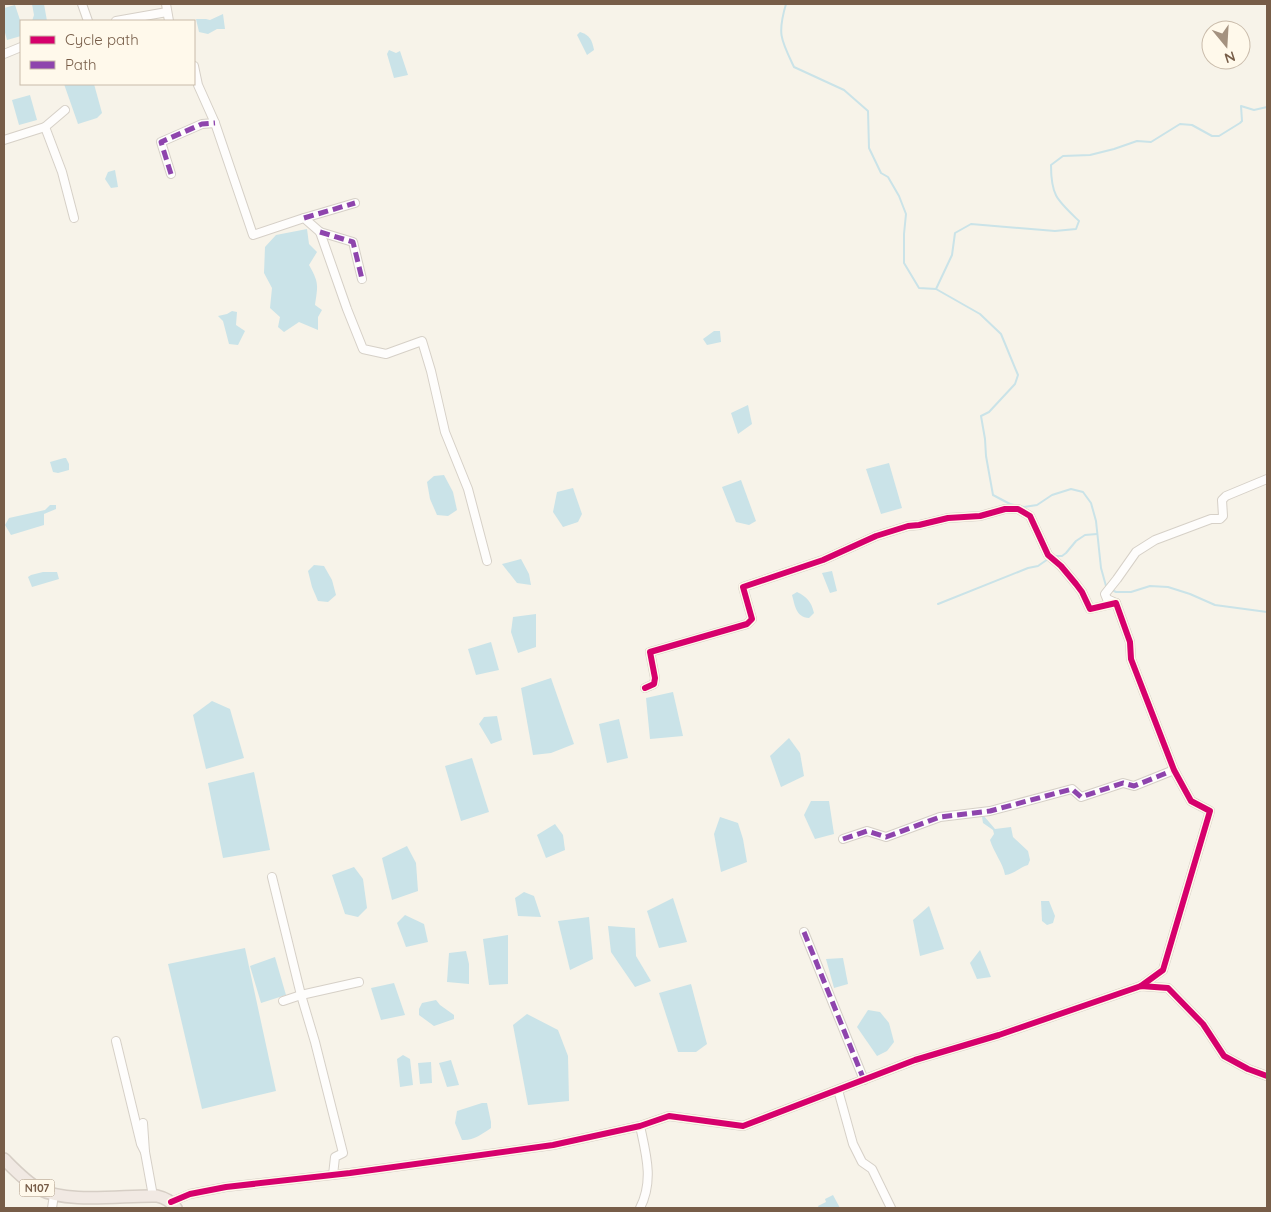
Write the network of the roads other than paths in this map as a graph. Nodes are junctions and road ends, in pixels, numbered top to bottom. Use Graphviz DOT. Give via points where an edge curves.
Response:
graph roads {
  1 [pos="82,4"];
  2 [pos="166,8"];
  3 [pos="88,20"];
  4 [pos="120,20"];
  5 [pos="20,47"];
  6 [pos="4,54"];
  7 [pos="195,71"];
  8 [pos="65,110"];
  9 [pos="215,123"];
  10 [pos="45,127"];
  11 [pos="4,140"];
  12 [pos="170,174"];
  13 [pos="356,203"];
  14 [pos="74,218"];
  15 [pos="304,218"];
  16 [pos="320,232"];
  17 [pos="362,279"];
  18 [pos="1267,479"];
  19 [pos="487,561"];
  20 [pos="1116,603"];
  21 [pos="645,688"];
  22 [pos="1174,770"];
  23 [pos="843,839"];
  24 [pos="272,877"];
  25 [pos="804,932"];
  26 [pos="359,982"];
  27 [pos="1141,986"];
  28 [pos="300,995"];
  29 [pos="283,1001"];
  30 [pos="116,1041"];
  31 [pos="1267,1076"];
  32 [pos="864,1080"];
  33 [pos="838,1090"];
  34 [pos="143,1123"];
  35 [pos="640,1126"];
  36 [pos="145,1152"];
  37 [pos="4,1159"];
  38 [pos="333,1175"];
  39 [pos="54,1195"];
  40 [pos="153,1196"];
  41 [pos="173,1205"];
  42 [pos="52,1208"];
  43 [pos="640,1208"];
  44 [pos="891,1208"];
  1 -- 3 [label="street"];
  2 -- 4 [label="street"];
  5 -- 6 [label="street"];
  7 -- 9 [label="street"];
  8 -- 10 [label="street"];
  9 -- 12 [label="street" via="202,124 161,142"];
  9 -- 15 [label="street" via="253,235"];
  10 -- 11 [label="street"];
  10 -- 14 [label="street" via="62,172"];
  13 -- 15 [label="street"];
  15 -- 16 [label="street"];
  16 -- 17 [label="street" via="353,242"];
  16 -- 19 [label="street" via="363,349 386,354 422,341 445,432 468,489"];
  18 -- 20 [label="street" via="1226,496 1222,500 1223,516 1220,519 1211,519 1155,540 1136,552 1105,594 1107,599"];
  20 -- 21 [label="street" via="1090,609 1076,584 1048,555 1030,516 1018,509 948,518 884,533 822,560 743,587 752,619 747,624 650,652 655,678 654,684"];
  20 -- 22 [label="street" via="1130,642 1131,659"];
  22 -- 23 [label="street" via="1134,786 1123,783 1081,797 1072,789 990,811 940,817 886,837 867,831"];
  22 -- 27 [label="street" via="1191,801 1210,811 1164,970"];
  24 -- 28 [label="street"];
  25 -- 32 [label="street"];
  26 -- 28 [label="street"];
  27 -- 31 [label="street" via="1168,988 1203,1024 1224,1056"];
  27 -- 32 [label="street" via="915,1060"];
  28 -- 29 [label="street"];
  28 -- 38 [label="street" via="343,1152 335,1157"];
  30 -- 36 [label="street"];
  32 -- 33 [label="street"];
  33 -- 35 [label="street" via="743,1126 669,1116"];
  33 -- 44 [label="street" via="853,1144 862,1162 872,1168"];
  34 -- 36 [label="street"];
  35 -- 38 [label="street" via="553,1145"];
  35 -- 43 [label="street" via="648,1182"];
  36 -- 40 [label="street"];
  37 -- 39 [label="highway, N107" via="38,1188"];
  38 -- 41 [label="street" via="226,1187 190,1194"];
  39 -- 40 [label="highway, N107"];
  39 -- 42 [label="street"];
  40 -- 41 [label="highway, N107" via="165,1198"];
}
